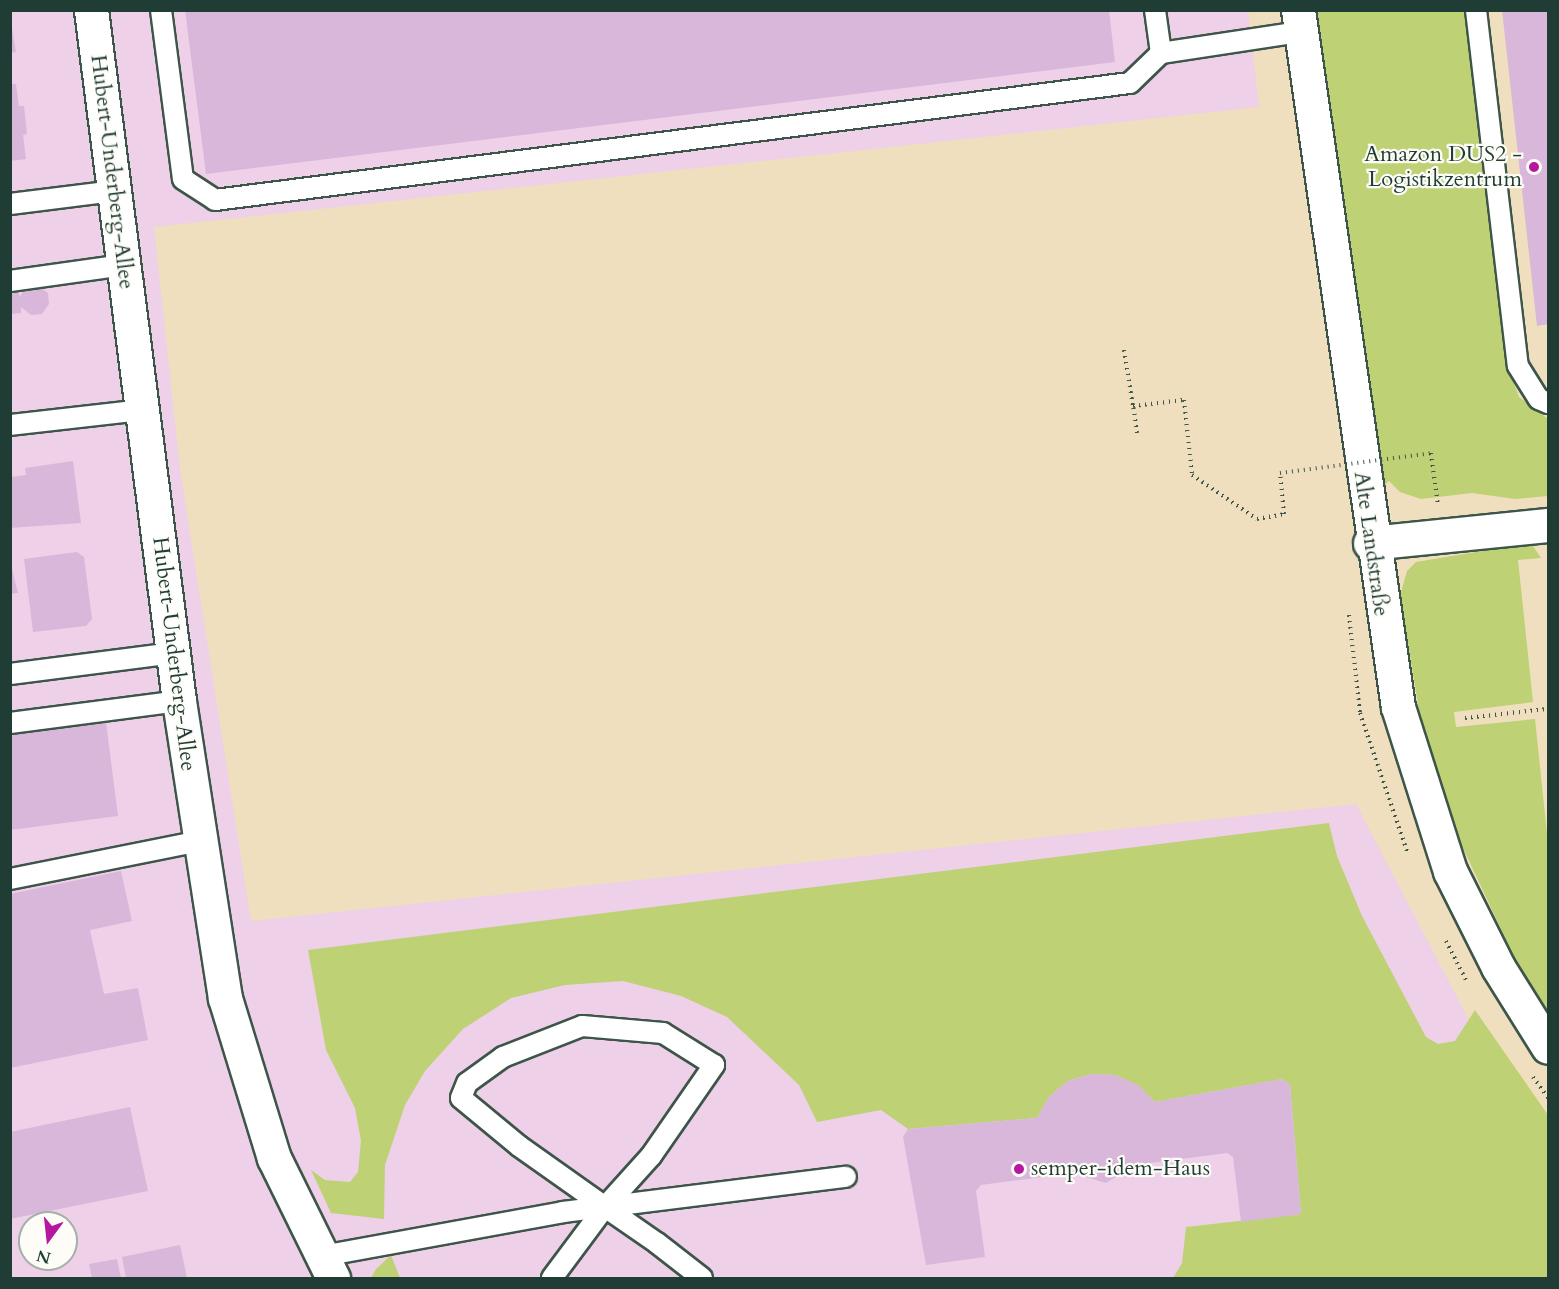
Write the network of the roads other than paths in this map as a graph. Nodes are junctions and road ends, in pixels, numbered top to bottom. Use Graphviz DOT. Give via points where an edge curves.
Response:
graph roads {
  1 [pos="91,10"];
  2 [pos="161,10"];
  3 [pos="1155,10"];
  4 [pos="1476,10"];
  5 [pos="1299,21"];
  6 [pos="1161,52"];
  7 [pos="115,191"];
  8 [pos="10,204"];
  9 [pos="124,265"];
  10 [pos="10,281"];
  11 [pos="1548,404"];
  12 [pos="142,410"];
  13 [pos="10,425"];
  14 [pos="1548,525"];
  15 [pos="1370,543"];
  16 [pos="174,653"];
  17 [pos="10,674"];
  18 [pos="179,701"];
  19 [pos="10,723"];
  20 [pos="201,841"];
  21 [pos="10,879"];
  22 [pos="1548,1047"];
  23 [pos="846,1177"];
  24 [pos="605,1207"];
  25 [pos="327,1267"];
  26 [pos="552,1278"];
  27 [pos="702,1278"];
  1 -- 7 [label="street, Hubert-Underberg-Allee"];
  2 -- 6 [label="lane" via="183,179 215,200 1130,83"];
  3 -- 6 [label="lane"];
  4 -- 11 [label="lane" via="1518,366 1539,399"];
  5 -- 6 [label="lane"];
  5 -- 15 [label="street, Alte Landstraße"];
  7 -- 8 [label="lane"];
  7 -- 9 [label="street, Hubert-Underberg-Allee"];
  9 -- 10 [label="lane"];
  9 -- 12 [label="street, Hubert-Underberg-Allee"];
  12 -- 13 [label="lane"];
  12 -- 16 [label="street, Hubert-Underberg-Allee"];
  14 -- 15 [label="street"];
  15 -- 22 [label="street, Alte Landstraße" via="1398,707 1432,822 1475,925"];
  16 -- 17 [label="lane"];
  16 -- 18 [label="street, Hubert-Underberg-Allee"];
  18 -- 19 [label="lane"];
  18 -- 20 [label="street, Hubert-Underberg-Allee"];
  20 -- 21 [label="lane"];
  20 -- 25 [label="street, Hubert-Underberg-Allee" via="225,998 246,1080 274,1158"];
  23 -- 24 [label="lane"];
  24 -- 24 [label="lane" via="461,1098 467,1083 503,1057 582,1026 663,1032 714,1065 651,1156"];
  24 -- 25 [label="lane" via="401,1238"];
  24 -- 26 [label="lane"];
  24 -- 27 [label="lane"];
}
